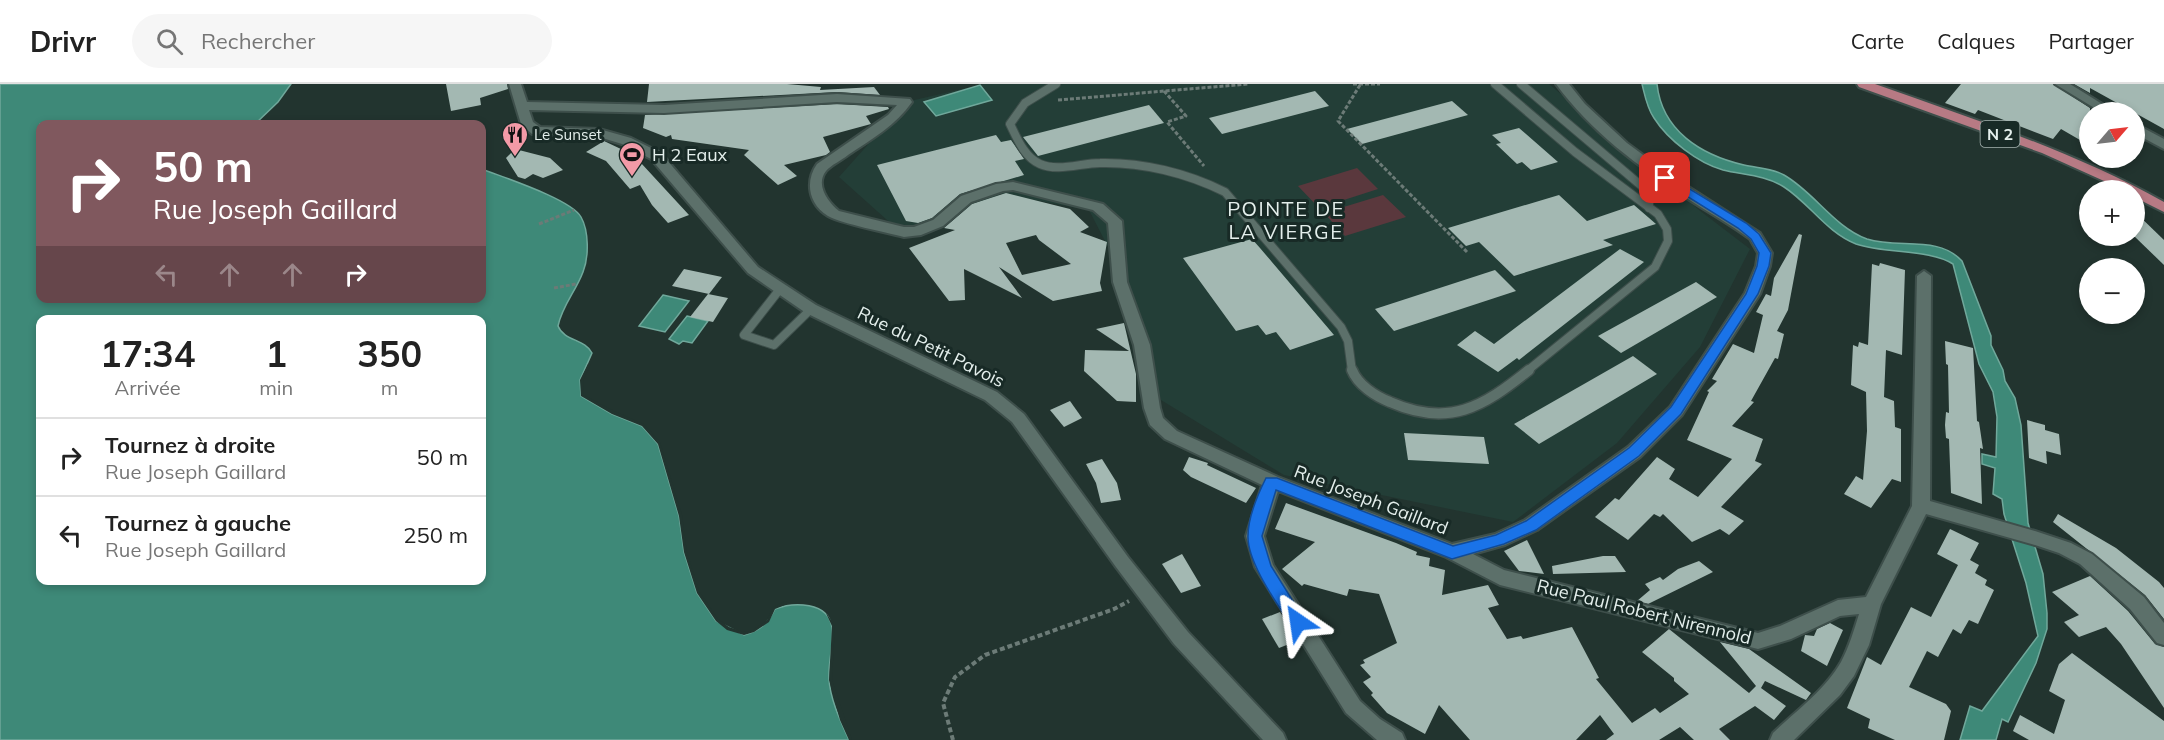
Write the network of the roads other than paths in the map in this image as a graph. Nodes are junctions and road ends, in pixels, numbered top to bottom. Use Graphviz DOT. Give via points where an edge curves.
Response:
graph roads {
  1 [pos="515,84"];
  2 [pos="1056,84"];
  3 [pos="1496,84"];
  4 [pos="1521,84"];
  5 [pos="1562,84"];
  6 [pos="1863,84"];
  7 [pos="2061,84"];
  8 [pos="2092,102"];
  9 [pos="522,106"];
  10 [pos="2145,134"];
  11 [pos="2164,145"];
  12 [pos="2111,180"];
  13 [pos="2145,197"];
  14 [pos="1649,208"];
  15 [pos="2164,208"];
  16 [pos="1924,276"];
  17 [pos="780,289"];
  18 [pos="811,309"];
  19 [pos="1272,482"];
  20 [pos="1921,506"];
  21 [pos="1452,552"];
  22 [pos="1872,604"];
  23 [pos="2164,637"];
  24 [pos="1276,740"];
  25 [pos="1395,740"];
  26 [pos="1780,740"];
  1 -- 9 [label="street, Rue du Petit Pavois"];
  2 -- 14 [label="lane" via="1023,103 1010,124 1027,154 1038,164 1050,166 1134,166 1210,183 1225,192 1341,327 1354,374 1378,396 1410,411 1457,413 1483,404 1655,267 1668,249 1670,237 1665,224"];
  3 -- 14 [label="lane" via="1575,152"];
  4 -- 14 [label="lane" via="1644,188"];
  5 -- 21 [label="street, Rue Joseph Gaillard" via="1615,140 1648,167 1755,237 1765,253 1763,266 1752,294 1676,411 1634,452 1531,525 1499,540"];
  6 -- 12 [label="main road, N 2" via="2047,150"];
  7 -- 8 [label="street"];
  9 -- 17 [label="street, Rue du Petit Pavois" via="531,129 618,136 656,156 735,251"];
  9 -- 19 [label="street, Rue Joseph Gaillard" via="664,109 837,98 906,102 893,118 816,173 817,193 826,209 915,232 938,223 966,199 1001,187 1013,186 1098,207 1115,221 1120,282 1142,345 1156,421 1171,435"];
  10 -- 11 [label="street"];
  13 -- 15 [label="main road, N 2"];
  16 -- 20 [label="street"];
  17 -- 18 [label="street, Rue du Petit Pavois"];
  17 -- 18 [label="lane" via="744,335 774,345"];
  18 -- 24 [label="street, Rue du Petit Pavois" via="961,380 1018,417 1181,638"];
  19 -- 21 [label="street, Rue Joseph Gaillard"];
  19 -- 25 [label="street" via="1255,536 1264,567 1353,707"];
  20 -- 22 [label="street"];
  20 -- 23 [label="street" via="2035,538 2086,559 2137,603"];
  21 -- 22 [label="street, Rue Paul Robert Nirennold" via="1500,577 1758,641 1838,608"];
  22 -- 26 [label="street" via="1847,670 1833,689"];
}
